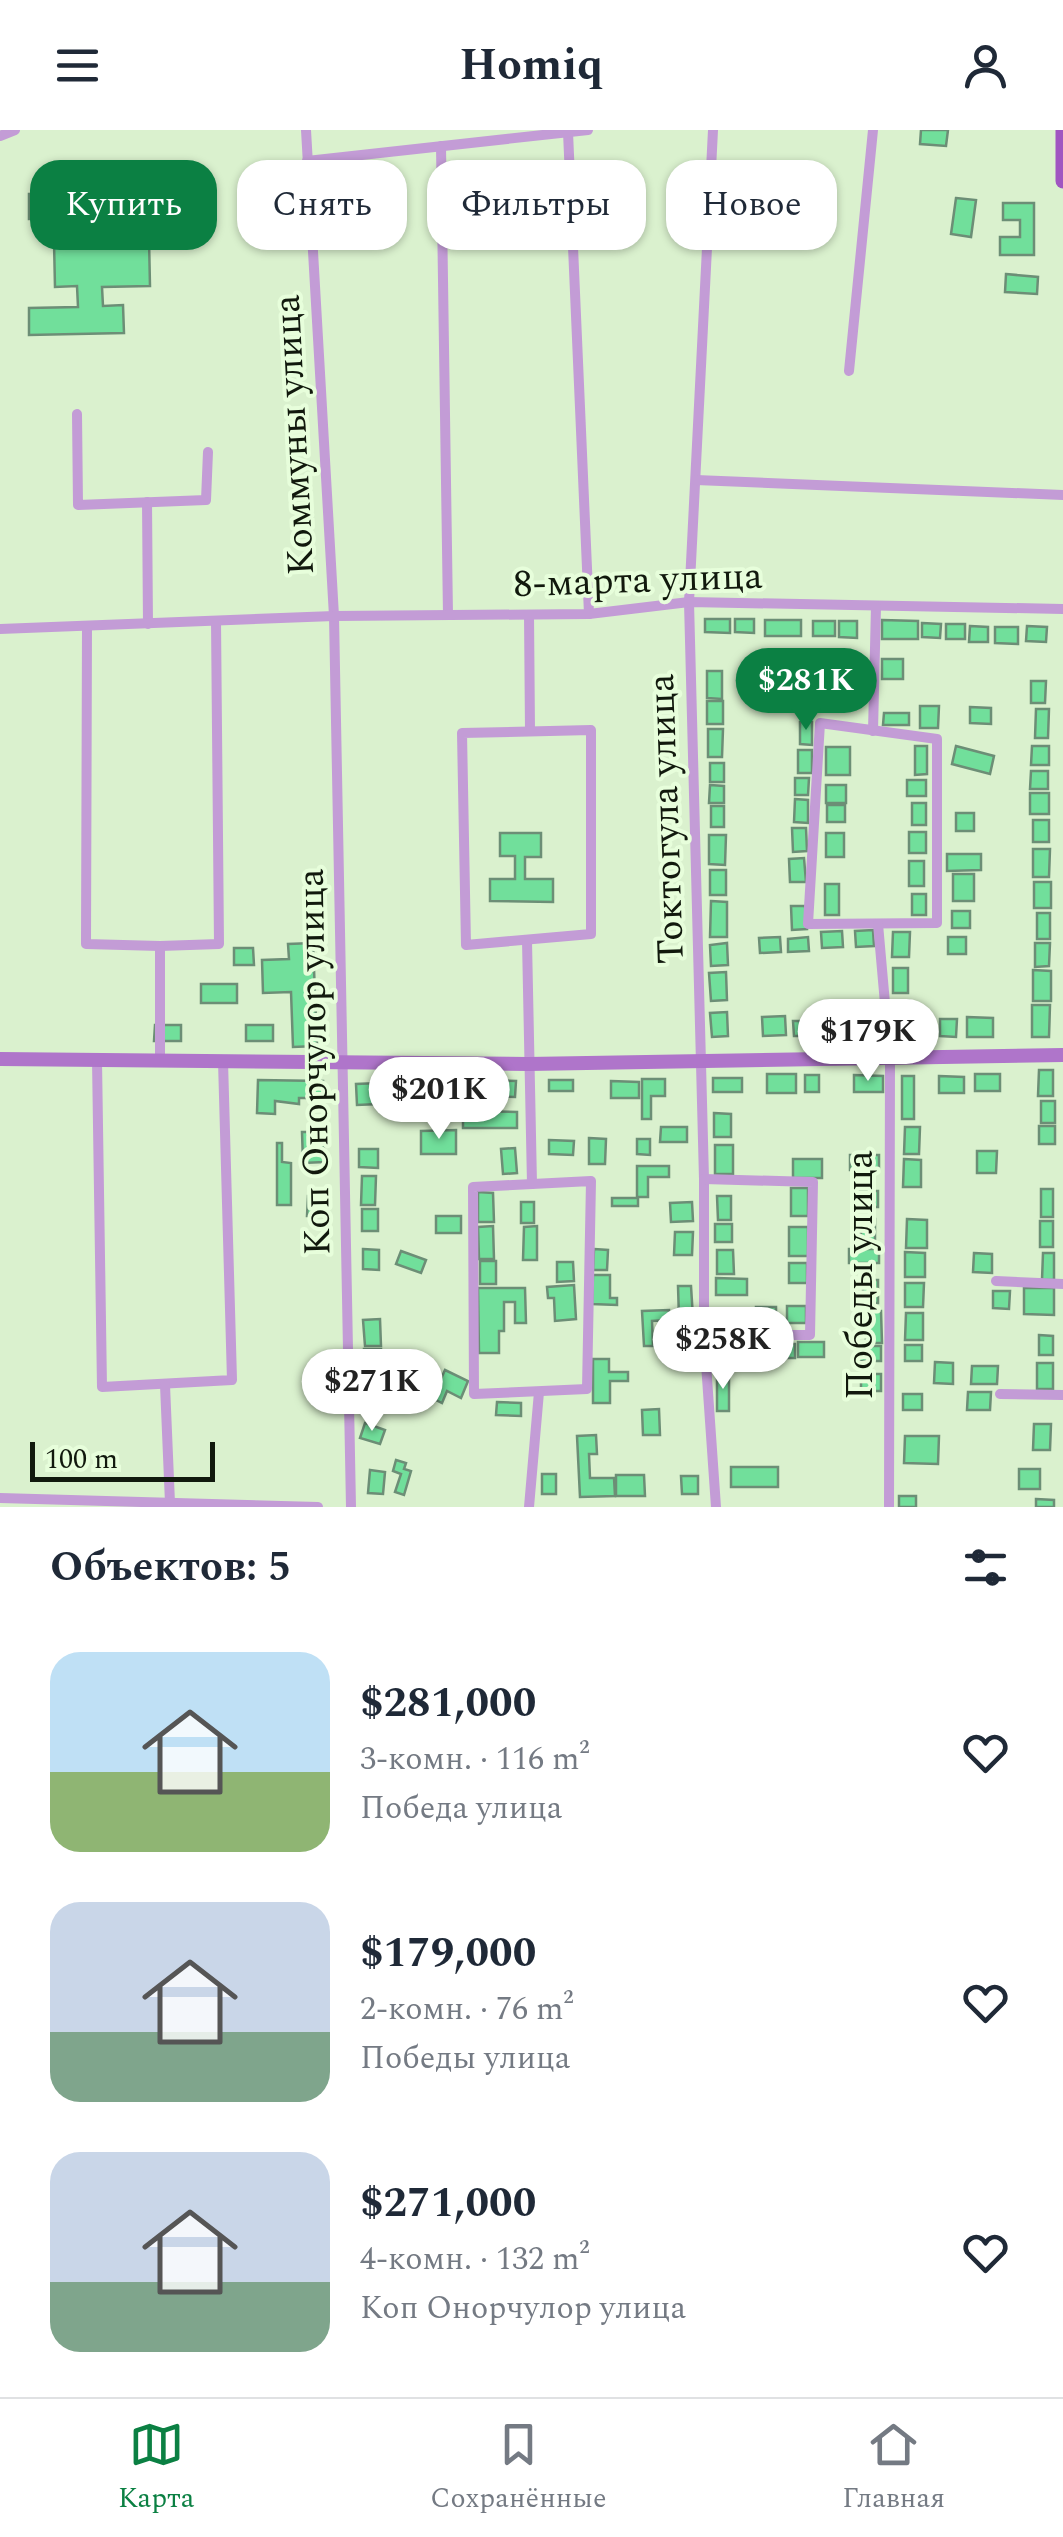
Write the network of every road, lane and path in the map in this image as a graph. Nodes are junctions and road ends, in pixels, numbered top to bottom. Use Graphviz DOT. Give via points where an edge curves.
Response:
graph roads {
  1 [pos="15,130"];
  2 [pos="306,130"];
  3 [pos="588,130"];
  4 [pos="713,130"];
  5 [pos="873,130"];
  6 [pos="1063,130"];
  7 [pos="568,132"];
  8 [pos="0,136"];
  9 [pos="441,146"];
  10 [pos="307,160"];
  11 [pos="316,160"];
  12 [pos="1063,181"];
  13 [pos="312,250"];
  14 [pos="848,371"];
  15 [pos="76,414"];
  16 [pos="208,452"];
  17 [pos="696,480"];
  18 [pos="1063,496"];
  19 [pos="147,502"];
  20 [pos="689,602"];
  21 [pos="876,606"];
  22 [pos="1063,609"];
  23 [pos="529,614"];
  24 [pos="590,614"];
  25 [pos="448,615"];
  26 [pos="334,616"];
  27 [pos="216,621"];
  28 [pos="148,624"];
  29 [pos="87,626"];
  30 [pos="0,630"];
  31 [pos="530,731"];
  32 [pos="873,731"];
  33 [pos="878,924"];
  34 [pos="527,941"];
  35 [pos="160,946"];
  36 [pos="1063,1056"];
  37 [pos="0,1058"];
  38 [pos="97,1060"];
  39 [pos="702,1060"];
  40 [pos="890,1060"];
  41 [pos="160,1061"];
  42 [pos="222,1061"];
  43 [pos="343,1063"];
  44 [pos="528,1064"];
  45 [pos="704,1179"];
  46 [pos="532,1184"];
  47 [pos="996,1282"];
  48 [pos="1063,1284"];
  49 [pos="704,1336"];
  50 [pos="166,1386"];
  51 [pos="539,1392"];
  52 [pos="1000,1394"];
  53 [pos="1063,1395"];
  54 [pos="0,1498"];
  55 [pos="170,1503"];
  56 [pos="186,1505"];
  57 [pos="318,1507"];
  58 [pos="351,1507"];
  59 [pos="528,1507"];
  60 [pos="716,1507"];
  61 [pos="888,1507"];
  1 -- 8 [label="street"];
  2 -- 10 [label="street, Коммуны улица"];
  3 -- 7 [label="street"];
  4 -- 17 [label="street, Токтогула улица"];
  5 -- 14 [label="street"];
  6 -- 12 [label="main road"];
  7 -- 9 [label="street"];
  7 -- 24 [label="street"];
  9 -- 11 [label="street"];
  9 -- 25 [label="street"];
  13 -- 26 [label="street, Коммуны улица"];
  15 -- 19 [label="street" via="78,505"];
  16 -- 19 [label="street" via="206,500"];
  17 -- 18 [label="street"];
  17 -- 20 [label="street, Токтогула улица"];
  19 -- 28 [label="street"];
  20 -- 21 [label="street, 8-марта улица"];
  20 -- 24 [label="street, 8-марта улица"];
  20 -- 39 [label="street, Токтогула улица"];
  21 -- 22 [label="street, 8-марта улица"];
  21 -- 32 [label="street"];
  23 -- 24 [label="street, 8-марта улица"];
  23 -- 25 [label="street, 8-марта улица"];
  23 -- 31 [label="street"];
  25 -- 26 [label="street, 8-марта улица"];
  26 -- 27 [label="street, 8-марта улица"];
  26 -- 43 [label="street, Коп Онорчулор улица"];
  27 -- 28 [label="street, 8-марта улица"];
  27 -- 35 [label="street" via="219,944"];
  28 -- 29 [label="street, 8-марта улица"];
  29 -- 30 [label="street, 8-марта улица"];
  29 -- 35 [label="street" via="86,944"];
  31 -- 34 [label="street" via="591,730 592,934"];
  31 -- 34 [label="street" via="462,733 466,945"];
  32 -- 33 [label="street" via="937,739 937,923"];
  32 -- 33 [label="street" via="820,723 808,924"];
  33 -- 40 [label="street, Победы улица"];
  34 -- 44 [label="street"];
  35 -- 41 [label="street"];
  36 -- 40 [label="street"];
  37 -- 38 [label="street"];
  38 -- 41 [label="street"];
  38 -- 50 [label="street" via="102,1387"];
  39 -- 40 [label="street"];
  39 -- 44 [label="street"];
  39 -- 45 [label="street, Токтогула улица"];
  40 -- 61 [label="street, Победы улица"];
  41 -- 42 [label="street"];
  42 -- 43 [label="street"];
  42 -- 50 [label="street" via="232,1380"];
  43 -- 44 [label="street"];
  43 -- 58 [label="street, Коп Онорчулор улица"];
  44 -- 46 [label="street"];
  45 -- 49 [label="street, Токтогула улица"];
  45 -- 49 [label="street" via="813,1182 810,1335"];
  46 -- 51 [label="street" via="591,1181 587,1390"];
  46 -- 51 [label="street" via="472,1187 474,1394"];
  47 -- 48 [label="street"];
  49 -- 60 [label="street, Токтогула улица"];
  50 -- 55 [label="street"];
  51 -- 59 [label="street"];
  52 -- 53 [label="street"];
  54 -- 55 [label="street"];
  55 -- 56 [label="street"];
  56 -- 57 [label="street"];
}
